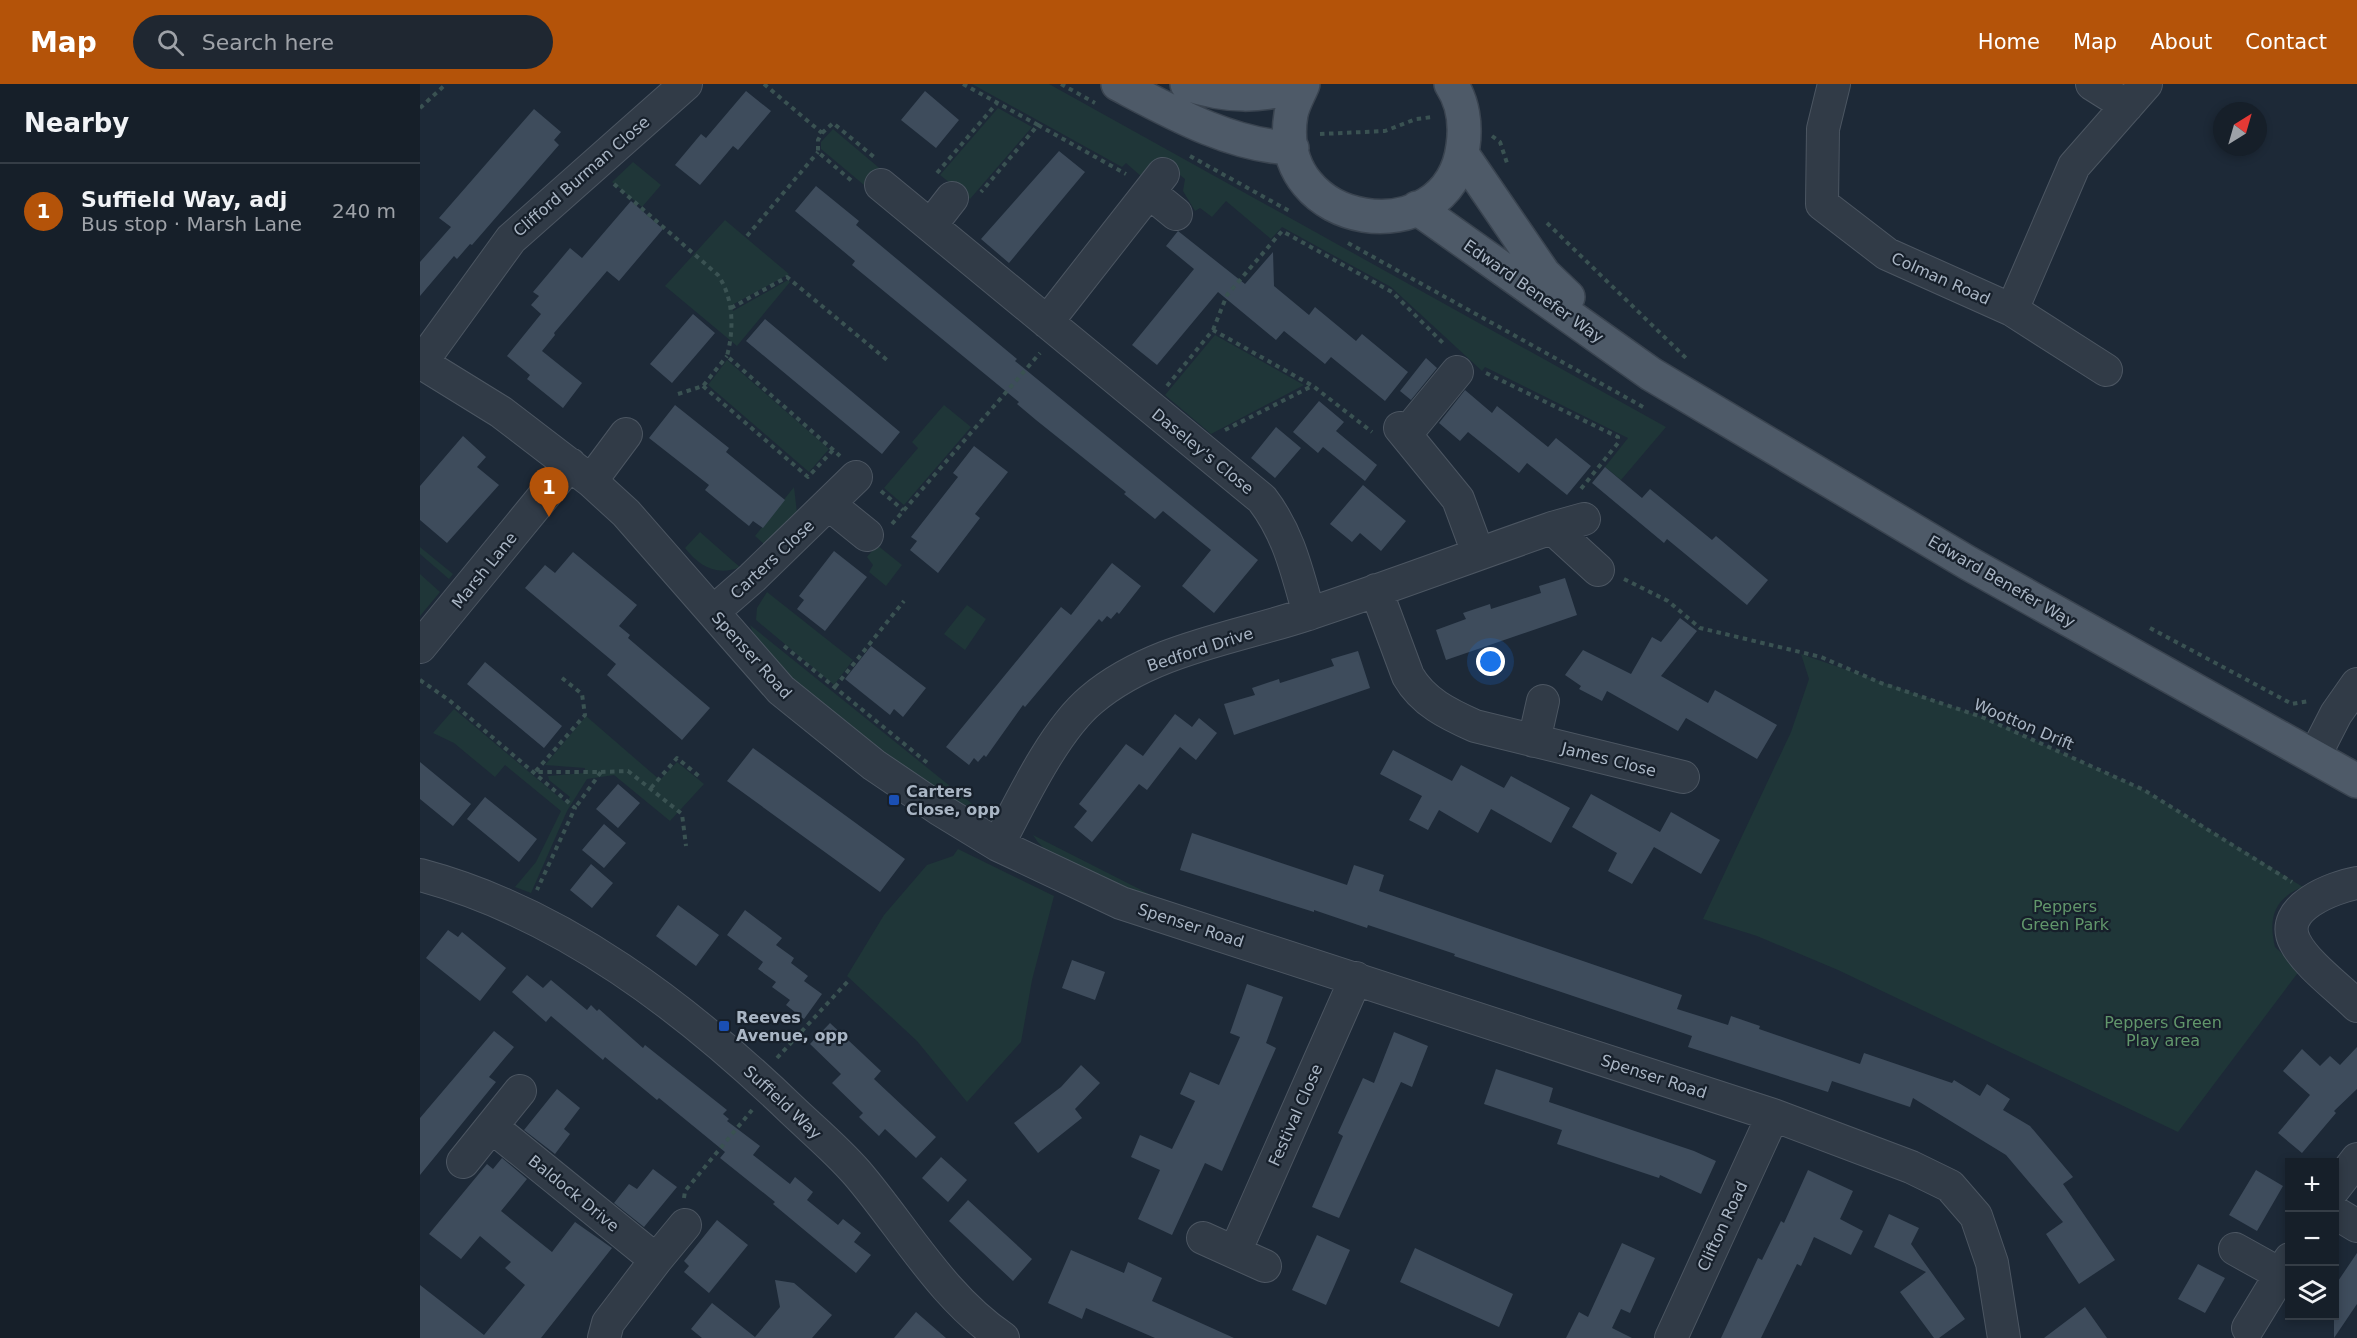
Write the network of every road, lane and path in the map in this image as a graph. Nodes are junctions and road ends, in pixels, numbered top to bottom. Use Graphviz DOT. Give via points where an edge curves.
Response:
graph roads {
  1 [pos="446,84"];
  2 [pos="686,84"];
  3 [pos="764,84"];
  4 [pos="963,84"];
  5 [pos="1118,84"];
  6 [pos="1187,84"];
  7 [pos="1302,84"];
  8 [pos="1834,84"];
  9 [pos="2092,84"];
  10 [pos="2136,95"];
  11 [pos="997,103"];
  12 [pos="420,108"];
  13 [pos="1462,111"];
  14 [pos="1038,125"];
  15 [pos="1291,136"];
  16 [pos="818,152"];
  17 [pos="592,167"];
  18 [pos="1512,175"];
  19 [pos="1156,183"];
  20 [pos="881,185"];
  21 [pos="943,187"];
  22 [pos="1417,208"];
  23 [pos="1176,214"];
  24 [pos="1546,222"];
  25 [pos="931,225"];
  26 [pos="747,236"];
  27 [pos="731,308"];
  28 [pos="2012,310"];
  29 [pos="1053,327"];
  30 [pos="727,356"];
  31 [pos="887,360"];
  32 [pos="420,363"];
  33 [pos="1692,366"];
  34 [pos="2106,370"];
  35 [pos="1457,372"];
  36 [pos="1651,374"];
  37 [pos="703,386"];
  38 [pos="1312,386"];
  39 [pos="678,394"];
  40 [pos="1149,408"];
  41 [pos="1403,431"];
  42 [pos="626,434"];
  43 [pos="1195,446"];
  44 [pos="834,448"];
  45 [pos="580,473"];
  46 [pos="856,477"];
  47 [pos="830,505"];
  48 [pos="903,510"];
  49 [pos="1584,519"];
  50 [pos="1552,528"];
  51 [pos="876,534"];
  52 [pos="1478,553"];
  53 [pos="1598,570"];
  54 [pos="1376,590"];
  55 [pos="904,601"];
  56 [pos="713,612"];
  57 [pos="1309,614"];
  58 [pos="2146,625"];
  59 [pos="781,644"];
  60 [pos="420,647"];
  61 [pos="562,678"];
  62 [pos="420,680"];
  63 [pos="2357,684"];
  64 [pos="835,687"];
  65 [pos="1543,701"];
  66 [pos="2336,714"];
  67 [pos="1534,741"];
  68 [pos="2314,757"];
  69 [pos="934,768"];
  70 [pos="535,772"];
  71 [pos="601,772"];
  72 [pos="700,777"];
  73 [pos="1683,777"];
  74 [pos="2357,781"];
  75 [pos="651,788"];
  76 [pos="575,808"];
  77 [pos="998,845"];
  78 [pos="686,846"];
  79 [pos="420,875"];
  80 [pos="2357,883"];
  81 [pos="2315,897"];
  82 [pos="525,915"];
  83 [pos="1356,978"];
  84 [pos="850,979"];
  85 [pos="2357,1006"];
  86 [pos="763,1083"];
  87 [pos="520,1091"];
  88 [pos="1773,1115"];
  89 [pos="492,1127"];
  90 [pos="2357,1159"];
  91 [pos="463,1161"];
  92 [pos="2339,1183"];
  93 [pos="685,1191"];
  94 [pos="2339,1215"];
  95 [pos="685,1225"];
  96 [pos="2357,1226"];
  97 [pos="1203,1238"];
  98 [pos="2235,1249"];
  99 [pos="1235,1252"];
  100 [pos="656,1260"];
  101 [pos="1265,1266"];
  102 [pos="2285,1266"];
  103 [pos="2248,1328"];
  104 [pos="604,1338"];
  105 [pos="1003,1338"];
  106 [pos="1671,1338"];
  107 [pos="2004,1338"];
  1 -- 12 [label="path"];
  2 -- 17 [label="street, Clifford Burman Close"];
  3 -- 16 [label="path" via="822,133"];
  4 -- 11 [label="path"];
  5 -- 15 [label="main road" via="1205,126 1270,147"];
  6 -- 7 [label="main road" via="1216,94 1254,95"];
  7 -- 15 [label="main road" via="1292,111"];
  8 -- 28 [label="street, Colman Road" via="1823,129 1822,204 1887,254"];
  9 -- 10 [label="street"];
  10 -- 28 [label="street" via="2074,166"];
  11 -- 14 [label="path"];
  11 -- 21 [label="path"];
  13 -- 15 [label="path" via="1416,119 1385,131"];
  13 -- 18 [label="path" via="1500,142"];
  13 -- 22 [label="main road" via="1453,175 1439,193"];
  13 -- 36 [label="main road, Edward Benefer Way" via="1545,274"];
  14 -- 19 [label="path" via="1124,171"];
  14 -- 21 [label="path" via="971,204"];
  15 -- 22 [label="main road" via="1301,173 1318,195 1340,210 1366,217 1393,217"];
  16 -- 20 [label="path" via="869,195"];
  16 -- 26 [label="path"];
  17 -- 27 [label="path" via="718,275"];
  17 -- 32 [label="street, Clifford Burman Close" via="511,239"];
  19 -- 23 [label="street"];
  19 -- 29 [label="street"];
  20 -- 25 [label="street, Daseley's Close"];
  21 -- 25 [label="street"];
  22 -- 36 [label="main road, Edward Benefer Way"];
  24 -- 33 [label="path"];
  25 -- 29 [label="street, Daseley's Close"];
  27 -- 30 [label="path"];
  27 -- 31 [label="path" via="787,277"];
  28 -- 34 [label="street, Colman Road"];
  29 -- 40 [label="street, Daseley's Close"];
  29 -- 48 [label="path"];
  30 -- 37 [label="path"];
  30 -- 44 [label="path"];
  32 -- 45 [label="street, Spenser Road" via="501,412"];
  35 -- 41 [label="street"];
  36 -- 68 [label="main road, Edward Benefer Way" via="1968,563"];
  37 -- 39 [label="path"];
  37 -- 44 [label="path" via="808,477"];
  38 -- 40 [label="path" via="1213,330"];
  38 -- 41 [label="path" via="1370,432"];
  38 -- 43 [label="path"];
  40 -- 43 [label="street, Daseley's Close"];
  41 -- 52 [label="street" via="1458,499"];
  42 -- 45 [label="street, Marsh Lane"];
  43 -- 57 [label="street, Daseley's Close" via="1262,499 1278,520"];
  44 -- 46 [label="path"];
  45 -- 56 [label="street, Spenser Road" via="626,513"];
  45 -- 60 [label="street, Marsh Lane"];
  46 -- 47 [label="street, Carters Close"];
  46 -- 48 [label="path" via="872,483"];
  47 -- 51 [label="street"];
  47 -- 56 [label="street, Carters Close"];
  48 -- 51 [label="path"];
  49 -- 50 [label="street, Bedford Drive"];
  50 -- 52 [label="street, Bedford Drive"];
  50 -- 53 [label="street"];
  52 -- 54 [label="street, Bedford Drive"];
  53 -- 81 [label="path, Wootton Drift" via="1635,582 1668,601 1700,628 1821,657 1881,683 1982,717 2144,790"];
  54 -- 57 [label="street, Bedford Drive"];
  54 -- 67 [label="street, James Close" via="1416,689 1460,720"];
  55 -- 64 [label="path"];
  56 -- 77 [label="street, Spenser Road" via="777,686 825,728 920,796"];
  57 -- 77 [label="street, Bedford Drive" via="1154,661 1116,680 1067,727"];
  58 -- 66 [label="path" via="2292,704 2314,700"];
  59 -- 64 [label="path"];
  61 -- 70 [label="path" via="582,694 585,715"];
  62 -- 70 [label="path"];
  63 -- 66 [label="street"];
  64 -- 69 [label="path"];
  65 -- 67 [label="street"];
  66 -- 68 [label="street"];
  67 -- 73 [label="street, James Close"];
  68 -- 74 [label="main road, Edward Benefer Way"];
  70 -- 71 [label="path"];
  70 -- 76 [label="path"];
  71 -- 75 [label="path" via="628,771"];
  71 -- 76 [label="path"];
  72 -- 75 [label="path" via="677,758"];
  75 -- 78 [label="path" via="682,814"];
  76 -- 82 [label="path"];
  77 -- 83 [label="street, Spenser Road" via="1121,903"];
  79 -- 82 [label="street, Suffield Way" via="468,890"];
  80 -- 81 [label="street" via="2338,886"];
  81 -- 85 [label="street" via="2295,920 2294,941"];
  82 -- 86 [label="street, Suffield Way" via="644,986"];
  83 -- 88 [label="street, Spenser Road"];
  83 -- 99 [label="street, Festival Close"];
  84 -- 86 [label="path"];
  86 -- 93 [label="path"];
  86 -- 105 [label="street, Suffield Way" via="855,1171 957,1301"];
  87 -- 89 [label="street"];
  88 -- 106 [label="street, Clifton Road"];
  88 -- 107 [label="street, Spenser Road" via="1911,1167 1950,1186 1976,1216 1992,1263"];
  89 -- 91 [label="street"];
  89 -- 100 [label="street, Baldock Drive"];
  90 -- 92 [label="street"];
  94 -- 96 [label="street"];
  95 -- 100 [label="street"];
  97 -- 99 [label="street"];
  98 -- 102 [label="street"];
  99 -- 101 [label="street"];
  100 -- 104 [label="street" via="608,1323"];
  102 -- 103 [label="street"];
}
